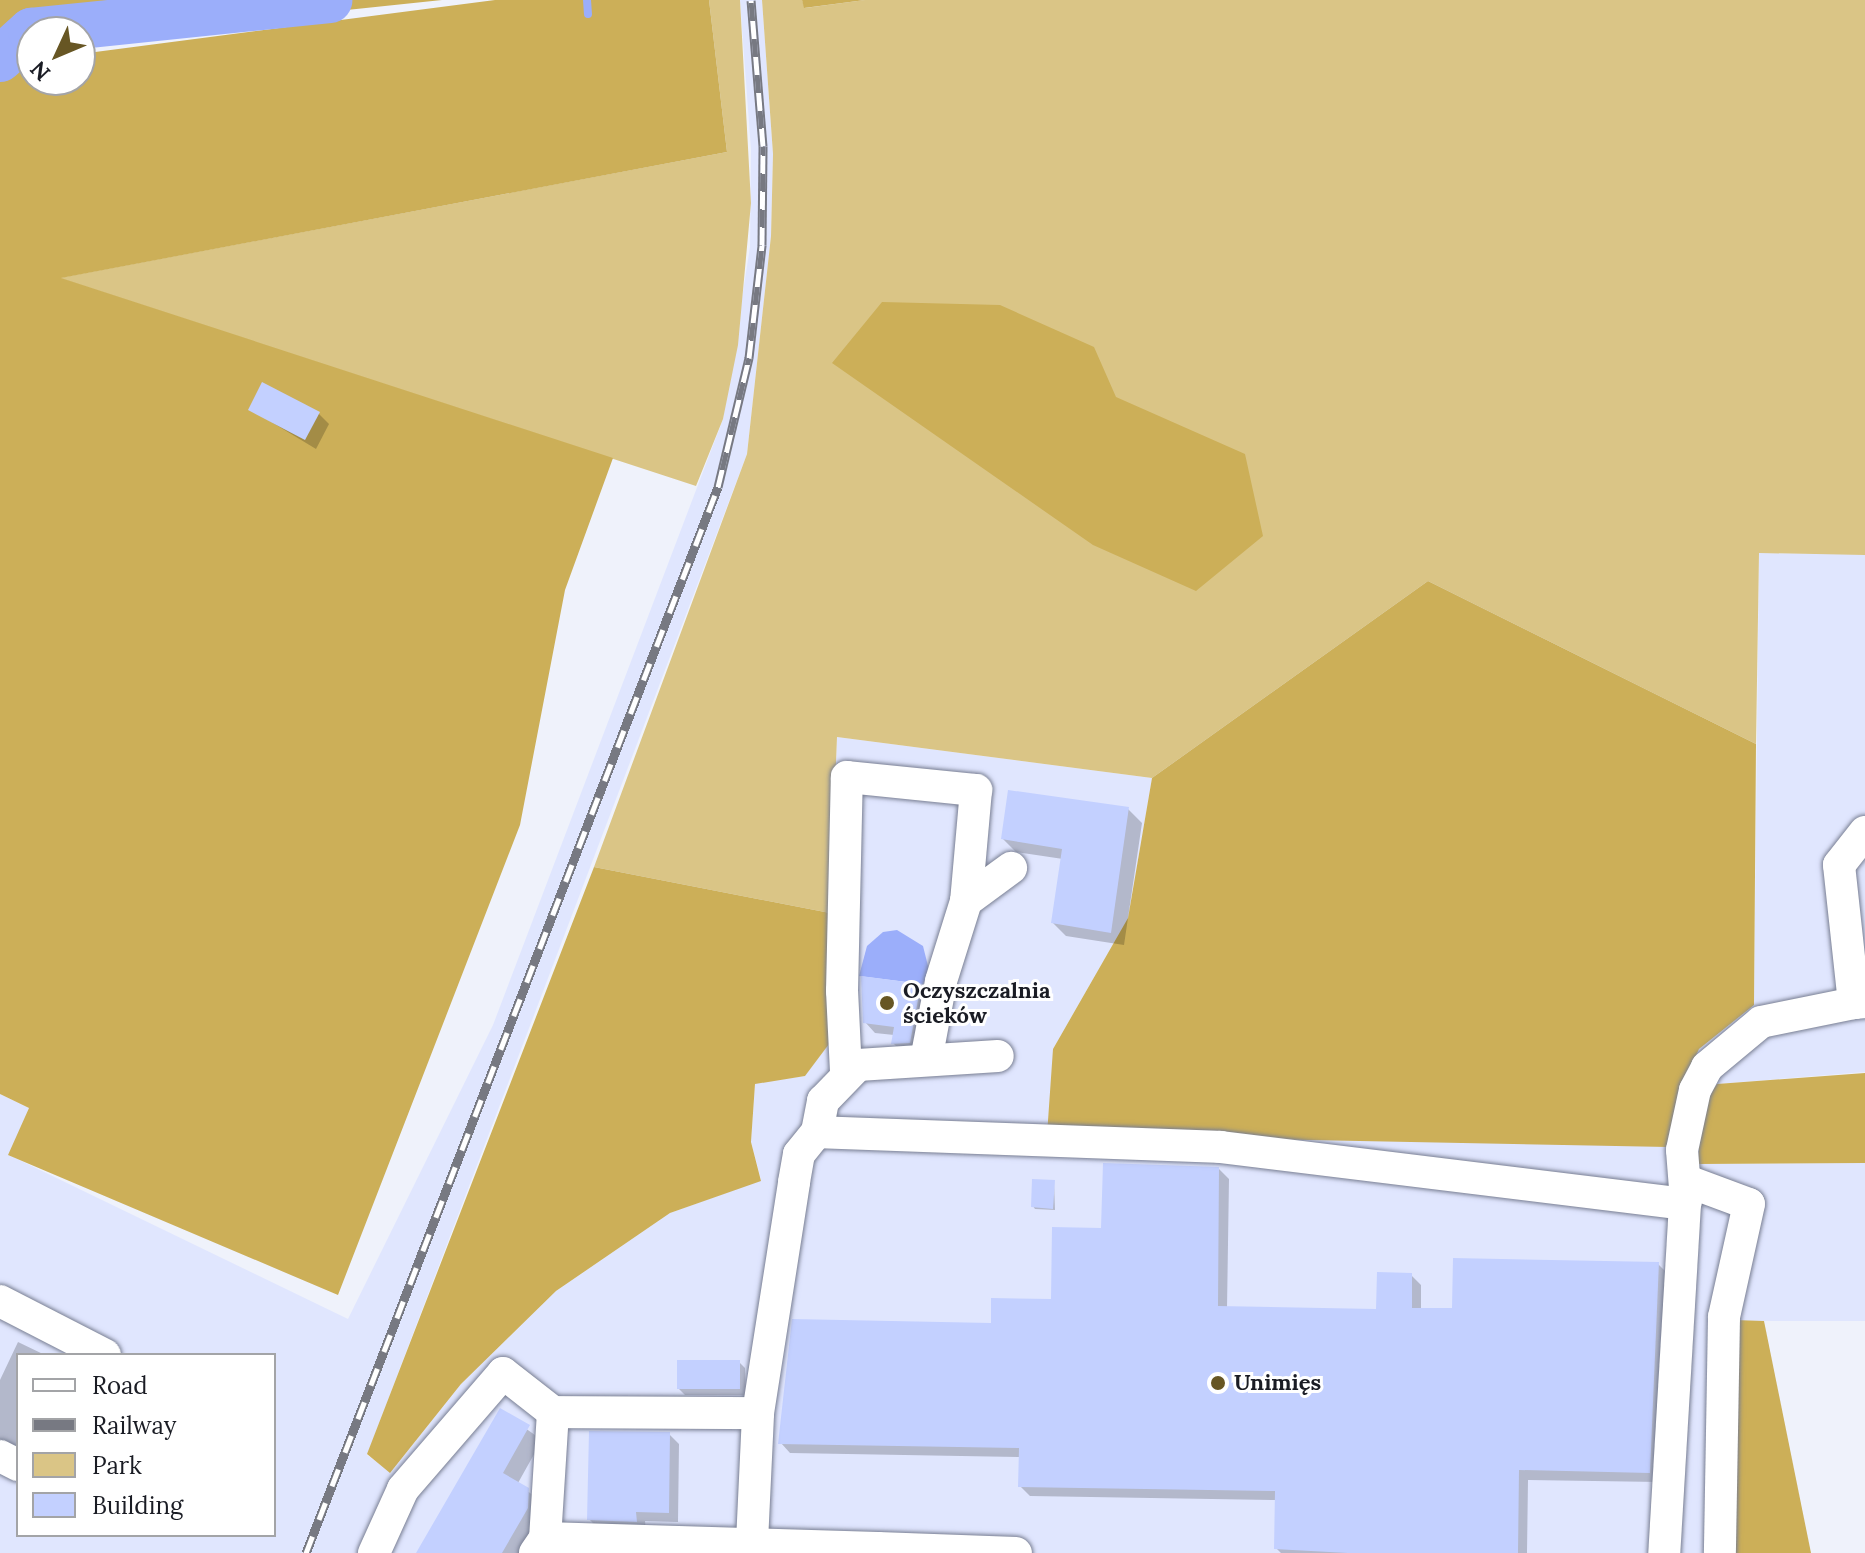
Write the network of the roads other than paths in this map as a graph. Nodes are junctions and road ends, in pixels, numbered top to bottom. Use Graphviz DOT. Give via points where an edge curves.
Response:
graph roads {
  1 [pos="1865,832"];
  2 [pos="1011,868"];
  3 [pos="966,901"];
  4 [pos="1859,1002"];
  5 [pos="998,1056"];
  6 [pos="926,1060"];
  7 [pos="846,1072"];
  8 [pos="817,1132"];
  9 [pos="1686,1192"];
  10 [pos="0,1301"];
  11 [pos="101,1353"];
  12 [pos="553,1412"];
  13 [pos="758,1413"];
  14 [pos="752,1542"];
  15 [pos="540,1546"];
  16 [pos="878,1551"];
  17 [pos="374,1553"];
  18 [pos="1016,1553"];
  19 [pos="1664,1553"];
  20 [pos="1720,1553"];
  1 -- 4 [label="lane" via="1839,865"];
  2 -- 3 [label="lane"];
  3 -- 6 [label="lane" via="941,981"];
  3 -- 7 [label="lane" via="976,790 847,777 842,991"];
  4 -- 9 [label="lane" via="1761,1022 1721,1051 1695,1090 1682,1150"];
  5 -- 6 [label="lane"];
  6 -- 7 [label="lane" via="858,1065"];
  7 -- 8 [label="lane" via="823,1101"];
  8 -- 9 [label="lane" via="1221,1147"];
  8 -- 13 [label="lane" via="799,1154"];
  9 -- 19 [label="lane"];
  9 -- 20 [label="lane" via="1749,1204 1724,1317"];
  10 -- 11 [label="lane"];
  12 -- 13 [label="lane"];
  12 -- 15 [label="lane"];
  12 -- 17 [label="lane" via="503,1373 403,1489"];
  13 -- 14 [label="lane"];
  14 -- 15 [label="lane"];
  14 -- 16 [label="lane"];
  16 -- 18 [label="lane"];
}
